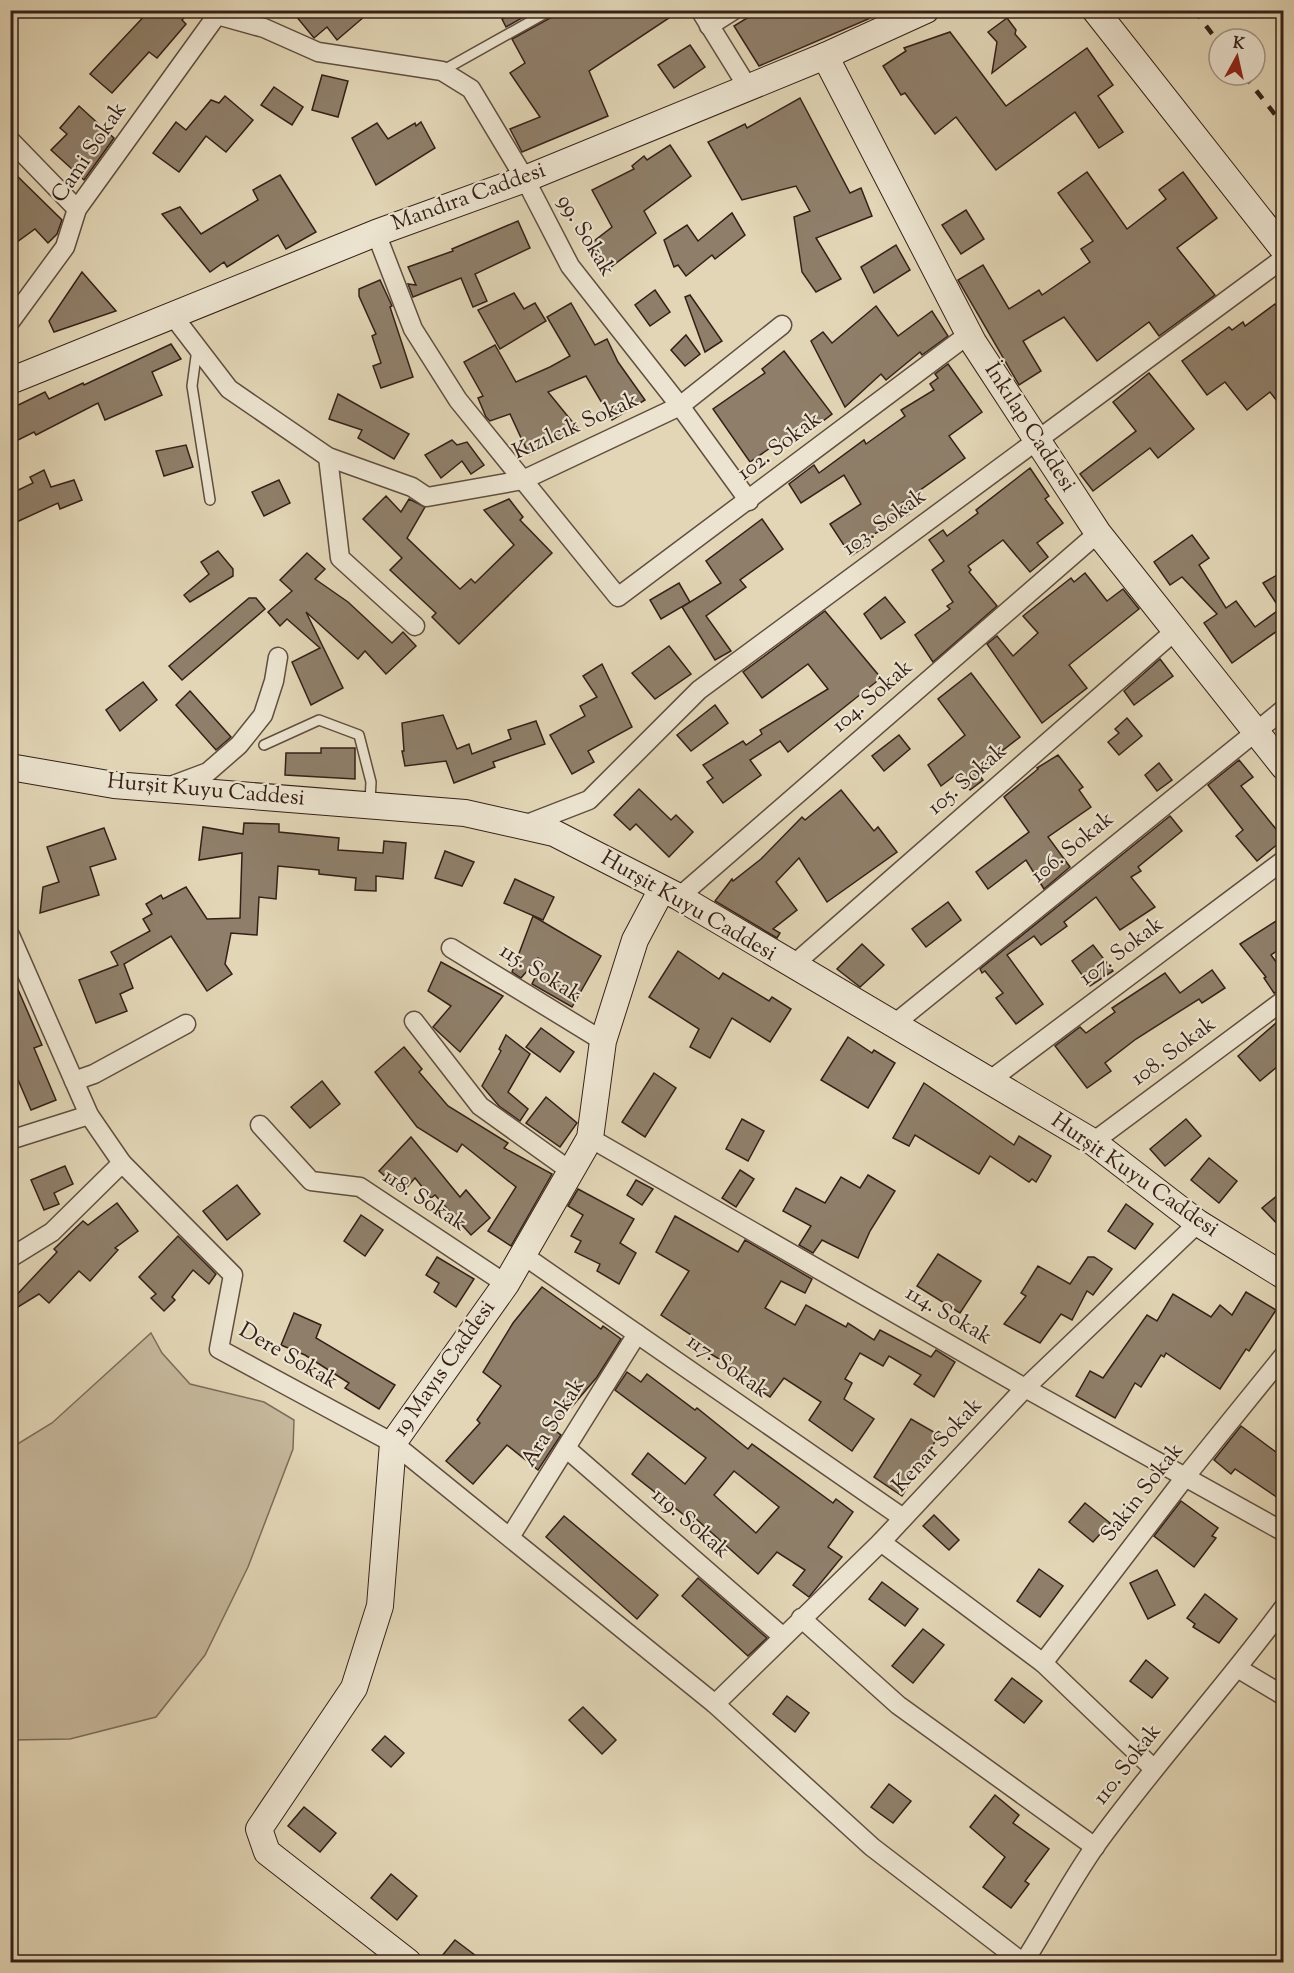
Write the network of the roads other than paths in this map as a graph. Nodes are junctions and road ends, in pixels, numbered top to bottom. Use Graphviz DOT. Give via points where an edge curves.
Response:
graph roads {
  1 [pos="551,10"];
  2 [pos="734,10"];
  3 [pos="926,10"];
  4 [pos="1095,10"];
  5 [pos="217,13"];
  6 [pos="704,18"];
  7 [pos="825,56"];
  8 [pos="442,71"];
  9 [pos="747,86"];
  10 [pos="10,140"];
  11 [pos="525,179"];
  12 [pos="77,209"];
  13 [pos="376,232"];
  14 [pos="1284,250"];
  15 [pos="1284,258"];
  16 [pos="173,316"];
  17 [pos="10,322"];
  18 [pos="782,326"];
  19 [pos="969,334"];
  20 [pos="197,346"];
  21 [pos="10,381"];
  22 [pos="680,406"];
  23 [pos="1038,440"];
  24 [pos="328,458"];
  25 [pos="523,480"];
  26 [pos="210,500"];
  27 [pos="749,501"];
  28 [pos="1098,532"];
  29 [pos="415,626"];
  30 [pos="1176,630"];
  31 [pos="278,657"];
  32 [pos="1284,709"];
  33 [pos="1256,729"];
  34 [pos="264,745"];
  35 [pos="10,767"];
  36 [pos="1284,767"];
  37 [pos="164,789"];
  38 [pos="370,805"];
  39 [pos="520,826"];
  40 [pos="1284,860"];
  41 [pos="670,893"];
  42 [pos="10,936"];
  43 [pos="451,948"];
  44 [pos="792,966"];
  45 [pos="17,969"];
  46 [pos="1284,1000"];
  47 [pos="414,1021"];
  48 [pos="186,1024"];
  49 [pos="893,1025"];
  50 [pos="603,1041"];
  51 [pos="74,1081"];
  52 [pos="989,1082"];
  53 [pos="89,1115"];
  54 [pos="261,1125"];
  55 [pos="590,1138"];
  56 [pos="10,1140"];
  57 [pos="1093,1142"];
  58 [pos="122,1163"];
  59 [pos="572,1172"];
  60 [pos="1198,1223"];
  61 [pos="524,1255"];
  62 [pos="10,1258"];
  63 [pos="1284,1276"];
  64 [pos="506,1284"];
  65 [pos="637,1334"];
  66 [pos="1284,1355"];
  67 [pos="1026,1389"];
  68 [pos="393,1443"];
  69 [pos="567,1449"];
  70 [pos="1186,1476"];
  71 [pos="903,1518"];
  72 [pos="1284,1532"];
  73 [pos="510,1537"];
  74 [pos="881,1542"];
  75 [pos="1284,1607"];
  76 [pos="801,1618"];
  77 [pos="782,1636"];
  78 [pos="1043,1663"];
  79 [pos="1239,1669"];
  80 [pos="1284,1696"];
  81 [pos="715,1704"];
  82 [pos="1154,1769"];
  83 [pos="1095,1847"];
  84 [pos="408,1962"];
  85 [pos="1023,1962"];
  1 -- 8 [label="lane"];
  2 -- 6 [label="street"];
  3 -- 7 [label="street, Mandıra Caddesi"];
  4 -- 14 [label="street"];
  5 -- 8 [label="street, 99. Sokak" via="264,27 318,52"];
  5 -- 12 [label="street, Cami Sokak"];
  6 -- 9 [label="street"];
  7 -- 9 [label="street, Mandıra Caddesi"];
  7 -- 19 [label="street, İnkılap Caddesi"];
  8 -- 11 [label="street, 99. Sokak" via="471,89"];
  9 -- 11 [label="street, Mandıra Caddesi"];
  10 -- 12 [label="street"];
  11 -- 13 [label="street, Mandıra Caddesi"];
  11 -- 22 [label="street, 99. Sokak" via="570,266"];
  12 -- 17 [label="street, Cami Sokak" via="65,247"];
  13 -- 16 [label="street, Mandıra Caddesi"];
  13 -- 25 [label="street" via="413,329 458,400"];
  15 -- 23 [label="street, 103. Sokak"];
  16 -- 20 [label="street, Kızılcık Sokak"];
  16 -- 21 [label="street, Mandıra Caddesi"];
  18 -- 22 [label="street, Kızılcık Sokak"];
  19 -- 23 [label="street, İnkılap Caddesi"];
  19 -- 27 [label="street, 102. Sokak"];
  20 -- 24 [label="street, Kızılcık Sokak" via="229,388"];
  20 -- 26 [label="lane" via="192,386"];
  22 -- 25 [label="street, Kızılcık Sokak"];
  22 -- 27 [label="street, 99. Sokak"];
  23 -- 28 [label="street, İnkılap Caddesi"];
  23 -- 39 [label="street, 103. Sokak" via="699,690 589,800"];
  24 -- 25 [label="street, Kızılcık Sokak" via="412,487 427,497"];
  24 -- 29 [label="street" via="340,558"];
  25 -- 27 [label="street, 102. Sokak" via="618,597"];
  28 -- 30 [label="street, İnkılap Caddesi"];
  28 -- 41 [label="street, 104. Sokak"];
  30 -- 33 [label="street, İnkılap Caddesi"];
  30 -- 44 [label="street, 105. Sokak"];
  31 -- 37 [label="street" via="263,715 239,745 208,771"];
  32 -- 33 [label="street, 106. Sokak"];
  33 -- 36 [label="street, İnkılap Caddesi"];
  33 -- 49 [label="street, 106. Sokak"];
  34 -- 38 [label="lane" via="319,720 359,735 371,782"];
  35 -- 37 [label="street, Hurşit Kuyu Caddesi" via="114,785"];
  37 -- 38 [label="street, Hurşit Kuyu Caddesi"];
  38 -- 39 [label="street, Hurşit Kuyu Caddesi" via="465,813"];
  39 -- 41 [label="street, Hurşit Kuyu Caddesi" via="554,833"];
  40 -- 52 [label="street, 107. Sokak"];
  41 -- 44 [label="street, Hurşit Kuyu Caddesi"];
  41 -- 50 [label="street, 19 Mayıs Caddesi" via="635,940"];
  42 -- 45 [label="street, Dere Sokak"];
  43 -- 50 [label="street, 115. Sokak"];
  44 -- 49 [label="street, Hurşit Kuyu Caddesi"];
  45 -- 51 [label="street, Dere Sokak"];
  46 -- 57 [label="street, 108. Sokak"];
  47 -- 59 [label="street" via="480,1106"];
  48 -- 51 [label="street"];
  49 -- 52 [label="street, Hurşit Kuyu Caddesi"];
  50 -- 55 [label="street, 19 Mayıs Caddesi"];
  51 -- 53 [label="street, Dere Sokak"];
  52 -- 57 [label="street, Hurşit Kuyu Caddesi"];
  53 -- 56 [label="street"];
  53 -- 58 [label="street, Dere Sokak"];
  54 -- 64 [label="street, 118. Sokak" via="311,1181 360,1187"];
  55 -- 59 [label="street, 19 Mayıs Caddesi"];
  55 -- 67 [label="street, 114. Sokak"];
  57 -- 60 [label="street, Hurşit Kuyu Caddesi"];
  58 -- 62 [label="street" via="52,1232"];
  58 -- 68 [label="street, Dere Sokak" via="233,1275 219,1349"];
  59 -- 61 [label="street, 19 Mayıs Caddesi"];
  60 -- 63 [label="street, Hurşit Kuyu Caddesi"];
  60 -- 67 [label="street, Kenar Sokak"];
  61 -- 64 [label="street, 19 Mayıs Caddesi"];
  61 -- 65 [label="street, 117. Sokak"];
  64 -- 68 [label="street, 19 Mayıs Caddesi"];
  65 -- 69 [label="street, Ara Sokak"];
  65 -- 71 [label="street, 117. Sokak"];
  66 -- 70 [label="street, Sakin Sokak"];
  67 -- 70 [label="street, 114. Sokak"];
  67 -- 71 [label="street, Kenar Sokak"];
  68 -- 73 [label="street, Dere Sokak"];
  68 -- 84 [label="street, 19 Mayıs Caddesi" via="380,1606 354,1688 258,1829 267,1852"];
  69 -- 73 [label="street, Ara Sokak"];
  69 -- 77 [label="street, 119. Sokak"];
  70 -- 72 [label="street, 114. Sokak"];
  70 -- 78 [label="street, Sakin Sokak"];
  71 -- 74 [label="street, Kenar Sokak"];
  73 -- 81 [label="street, Dere Sokak"];
  74 -- 76 [label="street, Kenar Sokak"];
  74 -- 78 [label="street"];
  75 -- 79 [label="street, 110. Sokak"];
  76 -- 77 [label="street, Kenar Sokak"];
  76 -- 83 [label="street" via="898,1705"];
  77 -- 81 [label="street, Kenar Sokak"];
  78 -- 82 [label="street"];
  79 -- 80 [label="street"];
  79 -- 82 [label="street, 110. Sokak"];
  81 -- 85 [label="street, Dere Sokak" via="873,1847"];
  82 -- 83 [label="street, 110. Sokak"];
  83 -- 85 [label="street, 110. Sokak"];
}
